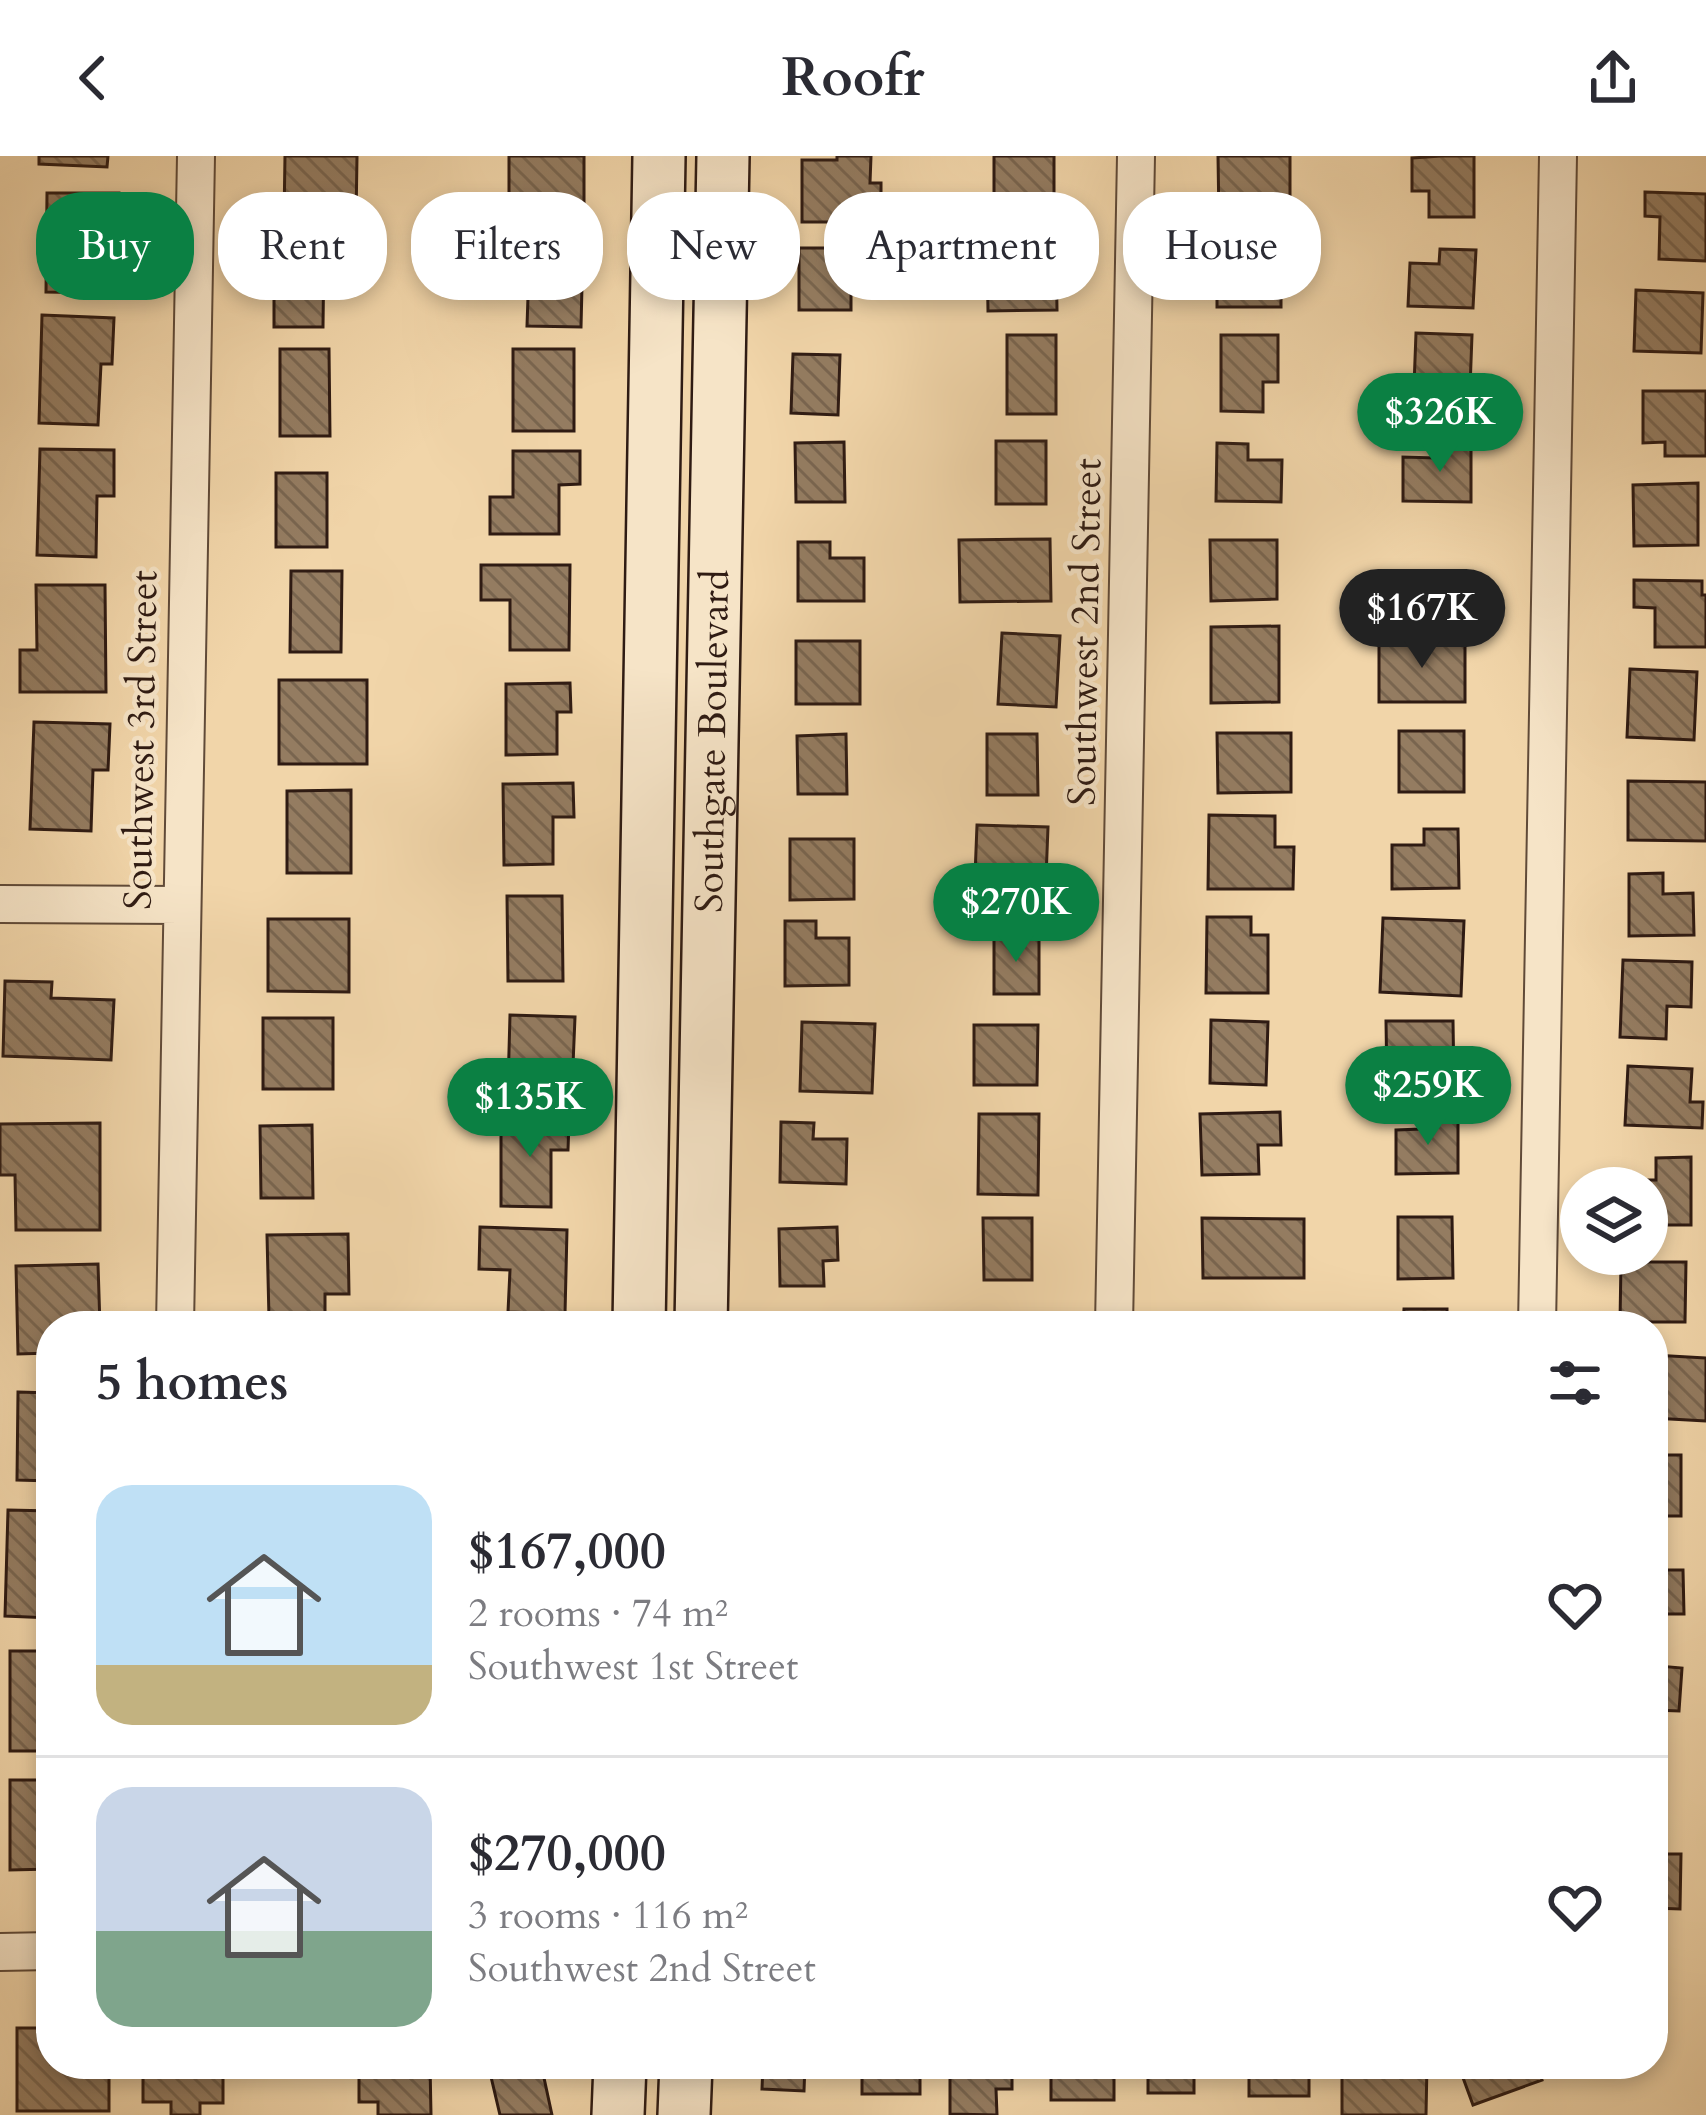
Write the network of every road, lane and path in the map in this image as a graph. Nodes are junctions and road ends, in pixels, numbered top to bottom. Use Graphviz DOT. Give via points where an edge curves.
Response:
graph roads {
  1 [pos="196,156"];
  2 [pos="659,156"];
  3 [pos="723,156"];
  4 [pos="1136,156"];
  5 [pos="1558,156"];
  6 [pos="0,904"];
  7 [pos="180,905"];
  8 [pos="648,945"];
  9 [pos="708,946"];
  10 [pos="175,1311"];
  11 [pos="638,1311"];
  12 [pos="701,1311"];
  13 [pos="1114,1311"];
  14 [pos="1538,1311"];
  15 [pos="36,1951"];
  16 [pos="0,1952"];
  17 [pos="619,2079"];
  18 [pos="685,2079"];
  19 [pos="618,2115"];
  20 [pos="684,2115"];
  1 -- 7 [label="street, Southwest 3rd Street"];
  2 -- 8 [label="main road, Southgate Boulevard"];
  3 -- 9 [label="main road, Southgate Boulevard"];
  4 -- 13 [label="street, Southwest 2nd Street"];
  5 -- 14 [label="street"];
  6 -- 7 [label="street"];
  7 -- 10 [label="street, Southwest 3rd Street"];
  8 -- 9 [label="main road"];
  8 -- 11 [label="main road, Southgate Boulevard"];
  9 -- 12 [label="main road, Southgate Boulevard"];
  15 -- 16 [label="street"];
  17 -- 19 [label="main road"];
  18 -- 20 [label="main road"];
}
